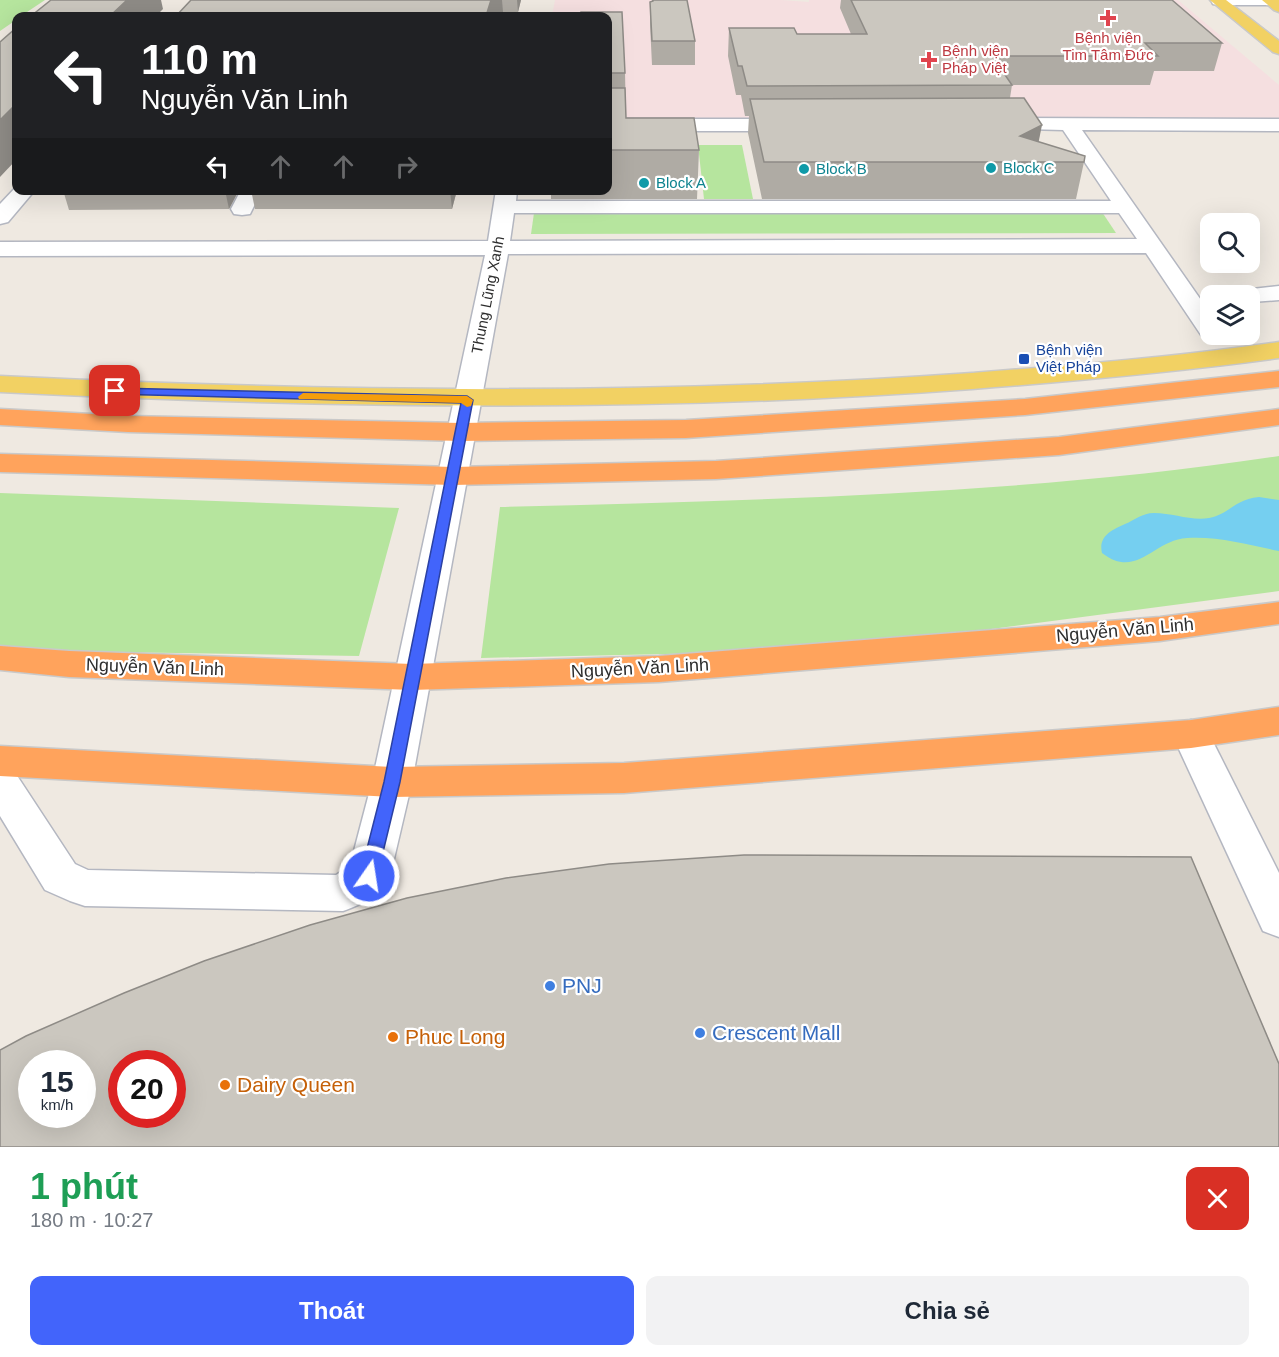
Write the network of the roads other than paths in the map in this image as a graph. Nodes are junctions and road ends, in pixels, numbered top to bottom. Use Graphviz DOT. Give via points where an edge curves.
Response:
graph roads {
  1 [pos="1218,0"];
  2 [pos="1270,0"];
  3 [pos="1279,7"];
  4 [pos="1276,45"];
  5 [pos="974,124"];
  6 [pos="1069,124"];
  7 [pos="612,125"];
  8 [pos="809,125"];
  9 [pos="1279,125"];
  10 [pos="20,195"];
  11 [pos="505,199"];
  12 [pos="1125,207"];
  13 [pos="0,217"];
  14 [pos="1152,246"];
  15 [pos="498,247"];
  16 [pos="0,249"];
  17 [pos="1279,293"];
  18 [pos="1260,294"];
  19 [pos="1200,316"];
  20 [pos="1223,345"];
  21 [pos="1279,350"];
  22 [pos="1233,357"];
  23 [pos="1267,380"];
  24 [pos="0,384"];
  25 [pos="467,400"];
  26 [pos="0,417"];
  27 [pos="1279,417"];
  28 [pos="461,432"];
  29 [pos="0,463"];
  30 [pos="453,476"];
  31 [pos="1279,613"];
  32 [pos="0,658"];
  33 [pos="412,677"];
  34 [pos="1279,721"];
  35 [pos="1191,734"];
  36 [pos="0,761"];
  37 [pos="0,782"];
  38 [pos="392,782"];
  39 [pos="1279,918"];
  1 -- 2 [label="street"];
  1 -- 4 [label="main road"];
  2 -- 3 [label="main road"];
  5 -- 6 [label="street"];
  6 -- 9 [label="street"];
  6 -- 12 [label="street"];
  7 -- 8 [label="street"];
  10 -- 13 [label="street"];
  11 -- 12 [label="street"];
  11 -- 15 [label="street, Thung Lũng Xanh"];
  12 -- 14 [label="street"];
  14 -- 15 [label="street"];
  14 -- 19 [label="street"];
  15 -- 16 [label="street"];
  15 -- 25 [label="street, Thung Lũng Xanh"];
  17 -- 18 [label="street"];
  20 -- 22 [label="street"];
  21 -- 22 [label="main road"];
  22 -- 23 [label="main road"];
  22 -- 25 [label="main road" via="827,391"];
  23 -- 28 [label="highway" via="1025,407 838,420 686,429"];
  24 -- 25 [label="main road" via="201,395"];
  25 -- 28 [label="street, Thung Lũng Xanh"];
  26 -- 28 [label="highway"];
  27 -- 30 [label="highway" via="1059,446 909,457 716,470"];
  28 -- 30 [label="street, Thung Lũng Xanh"];
  29 -- 30 [label="highway"];
  30 -- 33 [label="street, Thung Lũng Xanh"];
  31 -- 33 [label="highway, Nguyễn Văn Linh" via="1160,629 659,669"];
  32 -- 33 [label="highway, Nguyễn Văn Linh"];
  33 -- 38 [label="street, Thung Lũng Xanh"];
  34 -- 35 [label="highway"];
  35 -- 38 [label="highway" via="624,778"];
  35 -- 39 [label="street"];
  36 -- 38 [label="highway"];
  37 -- 38 [label="street, Thung Lũng Xanh" via="60,877 85,888 343,893 369,876"];
}
